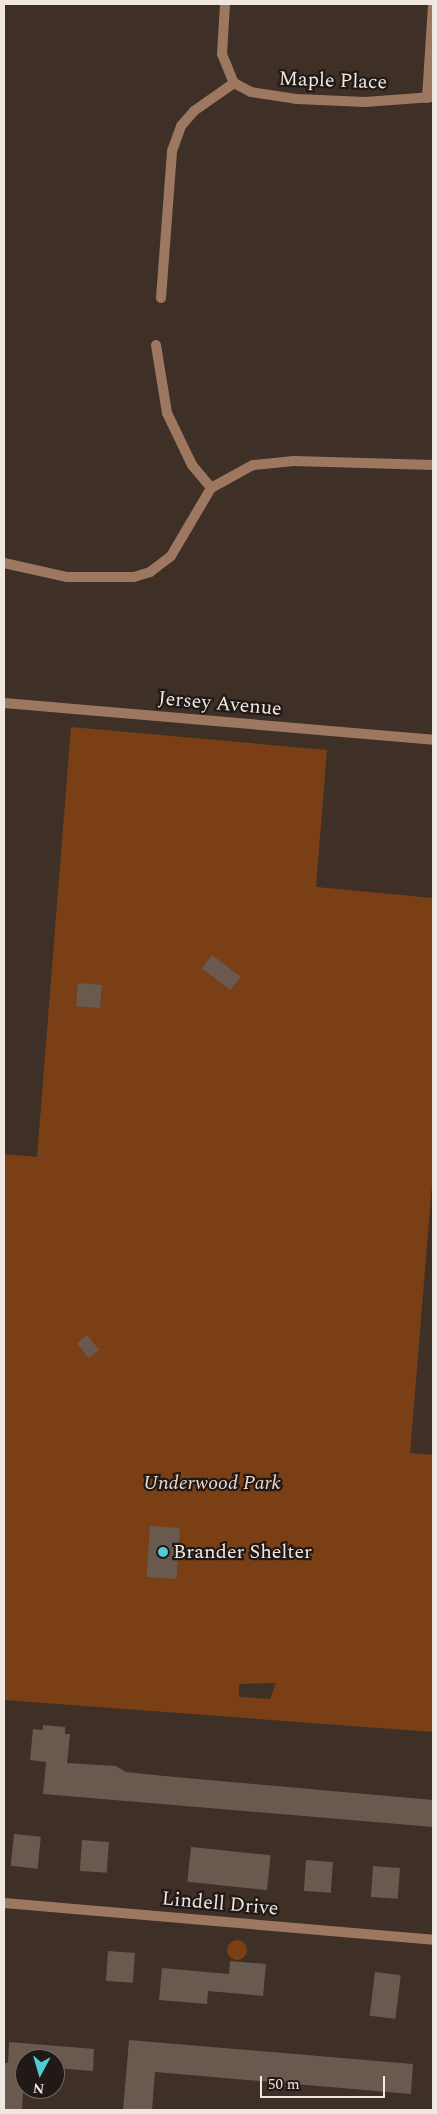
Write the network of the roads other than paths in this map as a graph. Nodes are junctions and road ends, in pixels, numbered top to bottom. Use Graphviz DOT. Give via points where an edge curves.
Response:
graph roads {
  1 [pos="225,4"];
  2 [pos="433,4"];
  3 [pos="234,83"];
  4 [pos="430,98"];
  5 [pos="161,298"];
  6 [pos="156,344"];
  7 [pos="433,465"];
  8 [pos="211,488"];
  9 [pos="4,563"];
  10 [pos="4,703"];
  11 [pos="433,740"];
  12 [pos="4,1903"];
  13 [pos="433,1940"];
  1 -- 3 [label="street" via="222,54"];
  2 -- 4 [label="street"];
  3 -- 4 [label="street, Maple Place" via="251,92 297,99 365,102"];
  3 -- 5 [label="street" via="194,111 181,126 172,151"];
  6 -- 8 [label="street" via="167,412 192,465"];
  7 -- 8 [label="street" via="274,461 233,474"];
  8 -- 9 [label="street" via="171,556 150,572 94,580"];
  10 -- 11 [label="street, Jersey Avenue"];
  12 -- 13 [label="street, Lindell Drive"];
}
